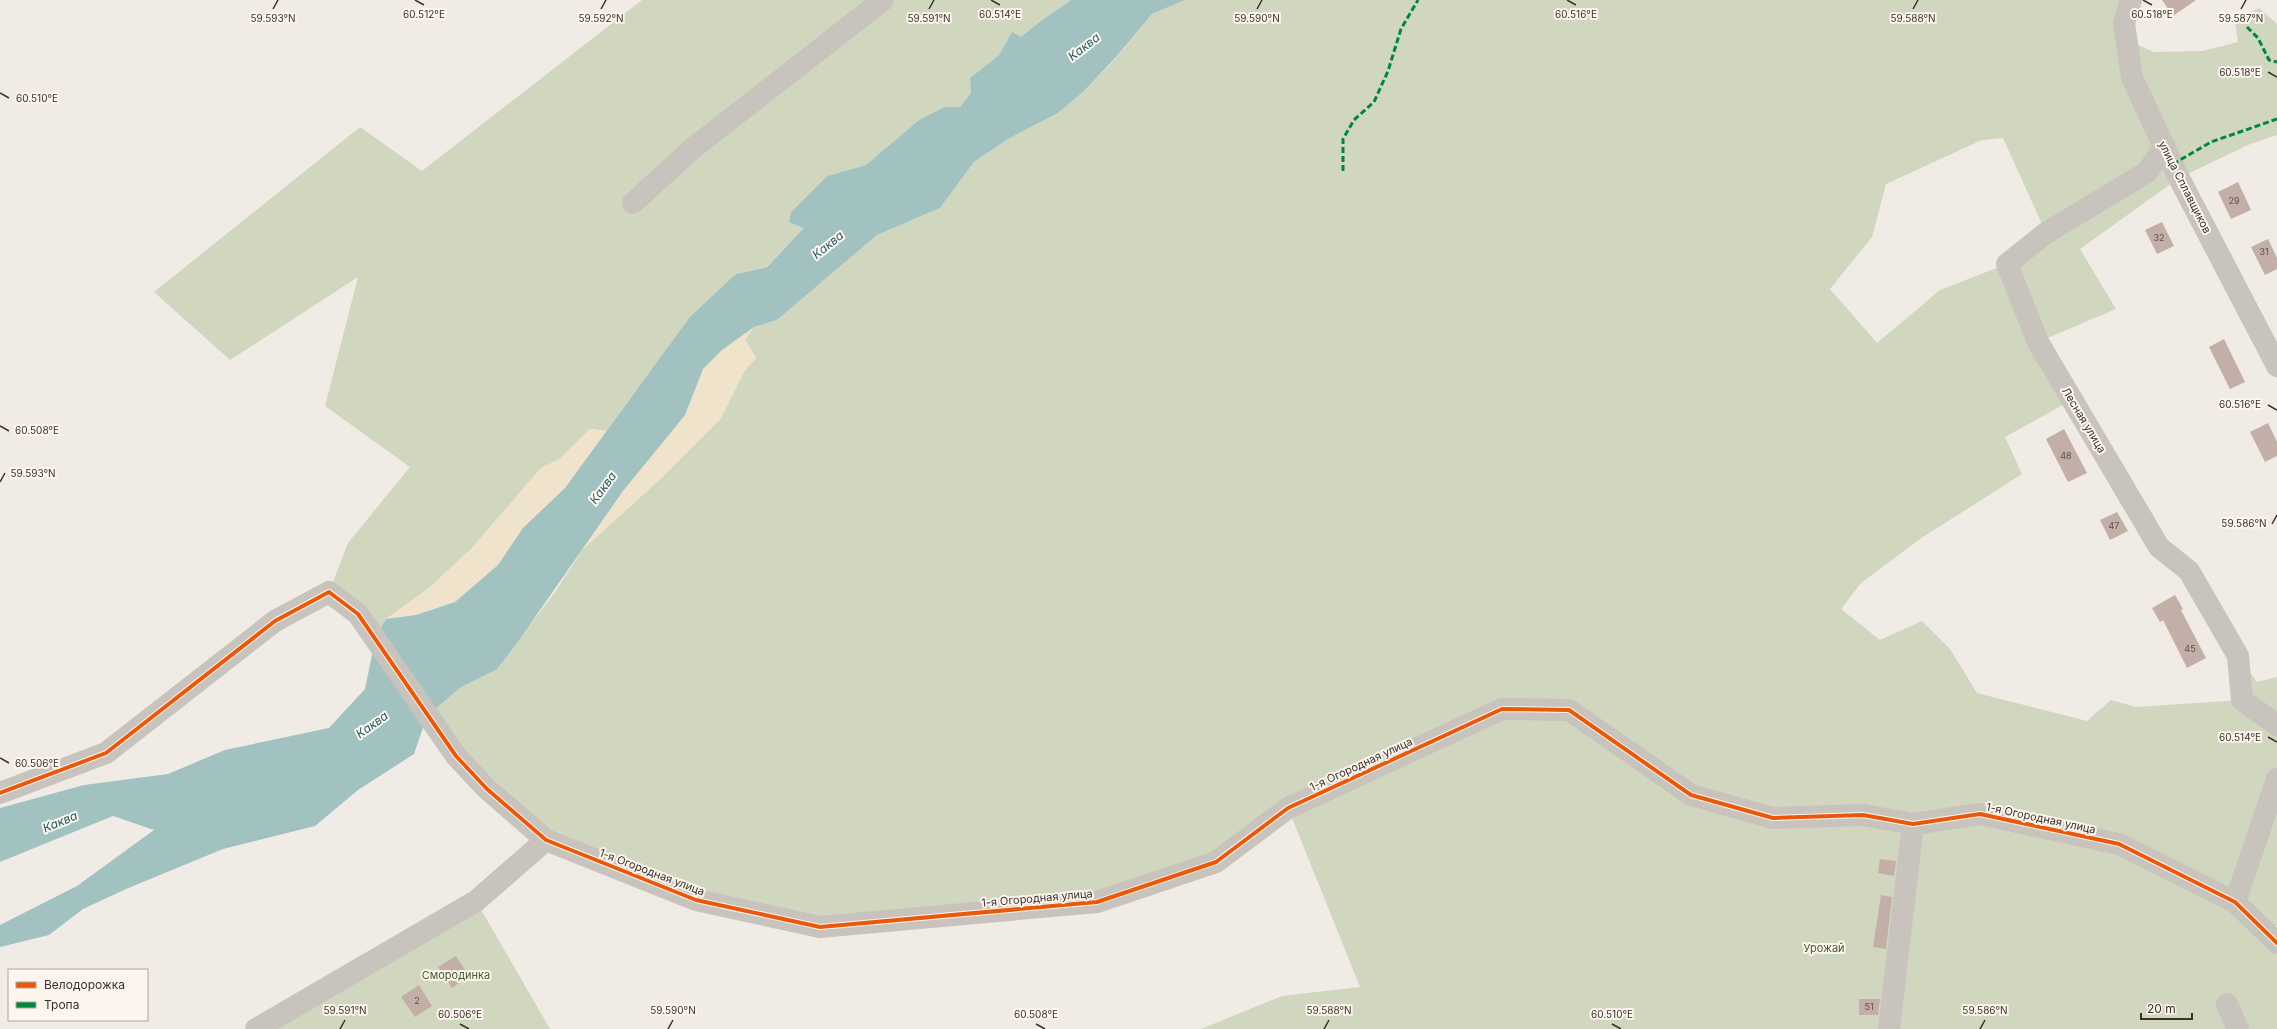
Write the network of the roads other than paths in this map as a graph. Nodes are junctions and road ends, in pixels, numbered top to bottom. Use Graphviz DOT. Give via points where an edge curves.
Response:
graph roads {
  1 [pos="883,0"];
  2 [pos="2131,0"];
  3 [pos="2165,147"];
  4 [pos="633,203"];
  5 [pos="2277,366"];
  6 [pos="2277,726"];
  7 [pos="2277,779"];
  8 [pos="0,793"];
  9 [pos="1913,824"];
  10 [pos="546,840"];
  11 [pos="2235,902"];
  12 [pos="2277,943"];
  13 [pos="2227,1004"];
  14 [pos="256,1029"];
  15 [pos="1889,1029"];
  16 [pos="2238,1029"];
  1 -- 4 [label="street" via="692,149"];
  2 -- 3 [label="street, улица Сплавщиков" via="2124,23 2132,78"];
  3 -- 5 [label="street, улица Сплавщиков"];
  3 -- 6 [label="street, Лесная улица" via="2146,172 2046,233 2007,264 2038,342 2159,547 2189,571 2238,656 2242,700"];
  7 -- 11 [label="street"];
  8 -- 10 [label="street, 1-я Огородная улица" via="106,753 275,621 329,592 358,614 456,756 487,789"];
  9 -- 10 [label="street, 1-я Огородная улица" via="1863,816 1773,818 1691,794 1569,710 1502,709 1288,808 1216,862 1097,902 820,927 696,900"];
  9 -- 11 [label="street, 1-я Огородная улица" via="1980,814 2119,844"];
  9 -- 15 [label="street"];
  10 -- 14 [label="street" via="476,901"];
  11 -- 12 [label="street, 1-я Огородная улица"];
  13 -- 16 [label="street"];
}
